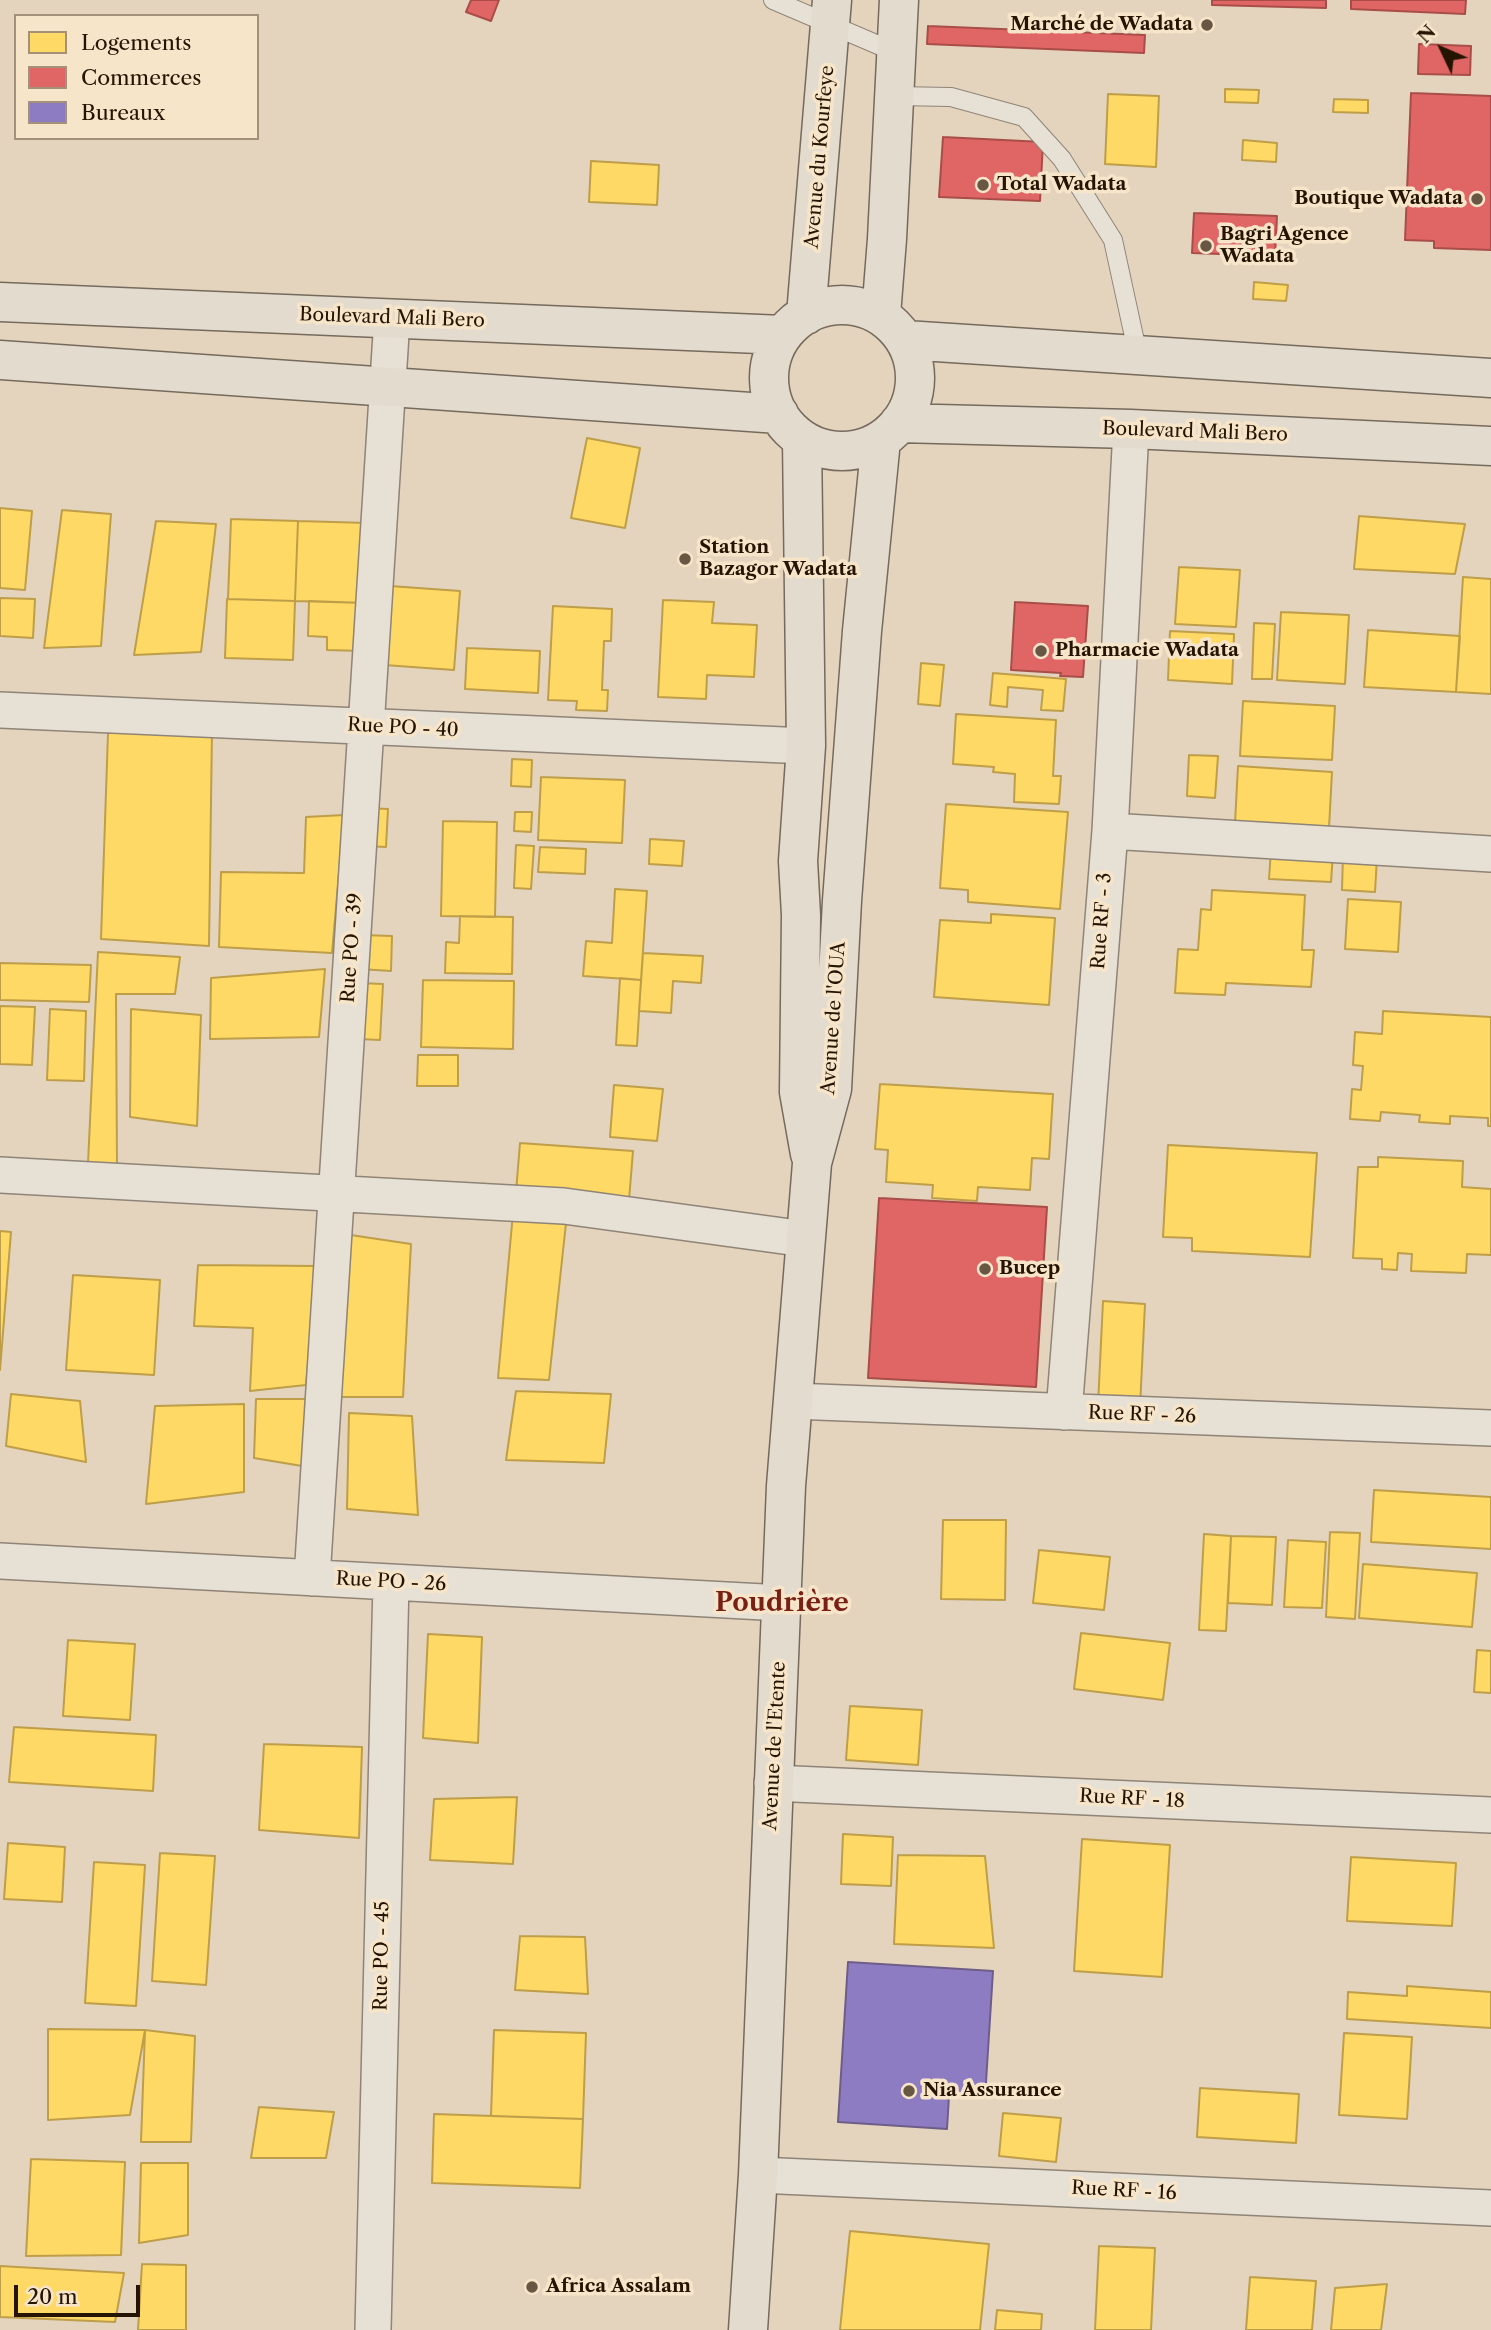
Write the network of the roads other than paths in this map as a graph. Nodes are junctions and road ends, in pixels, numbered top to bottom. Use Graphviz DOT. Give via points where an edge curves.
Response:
graph roads {
  1 [pos="773,0"];
  2 [pos="899,0"];
  3 [pos="832,12"];
  4 [pos="897,53"];
  5 [pos="895,96"];
  6 [pos="0,302"];
  7 [pos="392,318"];
  8 [pos="795,325"];
  9 [pos="893,328"];
  10 [pos="1138,355"];
  11 [pos="0,360"];
  12 [pos="1491,378"];
  13 [pos="387,388"];
  14 [pos="790,427"];
  15 [pos="1131,429"];
  16 [pos="890,432"];
  17 [pos="1491,446"];
  18 [pos="0,710"];
  19 [pos="366,726"];
  20 [pos="806,746"];
  21 [pos="1110,831"];
  22 [pos="1491,854"];
  23 [pos="811,1163"];
  24 [pos="0,1175"];
  25 [pos="337,1193"];
  26 [pos="805,1239"];
  27 [pos="792,1401"];
  28 [pos="1064,1412"];
  29 [pos="1491,1428"];
  30 [pos="0,1561"];
  31 [pos="312,1578"];
  32 [pos="391,1582"];
  33 [pos="782,1603"];
  34 [pos="772,1783"];
  35 [pos="1491,1815"];
  36 [pos="758,2175"];
  37 [pos="1491,2208"];
  38 [pos="373,2330"];
  39 [pos="748,2330"];
  1 -- 3 [label="lane"];
  2 -- 4 [label="main road"];
  3 -- 4 [label="lane"];
  3 -- 8 [label="main road, Avenue du Kourfeye"];
  4 -- 5 [label="main road"];
  5 -- 9 [label="main road"];
  5 -- 10 [label="lane" via="951,97 1024,117 1062,159 1113,240"];
  6 -- 7 [label="main road, Boulevard Mali Bero"];
  7 -- 8 [label="main road, Boulevard Mali Bero"];
  7 -- 13 [label="street, Rue PO - 39"];
  8 -- 9 [label="main road" via="833,306 848,306 862,307"];
  8 -- 14 [label="main road" via="775,350 770,366 772,399"];
  9 -- 10 [label="main road"];
  9 -- 16 [label="main road" via="913,359 915,375 908,409"];
  10 -- 12 [label="main road"];
  11 -- 13 [label="main road"];
  13 -- 14 [label="main road"];
  13 -- 19 [label="street, Rue PO - 39"];
  14 -- 16 [label="main road" via="817,447 833,451 866,447"];
  14 -- 20 [label="main road, Avenue de l'OUA"];
  15 -- 16 [label="main road, Boulevard Mali Bero"];
  15 -- 17 [label="main road, Boulevard Mali Bero"];
  15 -- 21 [label="street, Rue RF - 3"];
  16 -- 23 [label="main road, Avenue de l'OUA" via="862,631 832,1089"];
  18 -- 19 [label="street, Rue PO - 40"];
  19 -- 20 [label="street, Rue PO - 40"];
  19 -- 25 [label="street, Rue PO - 39"];
  20 -- 23 [label="main road, Avenue de l'OUA" via="798,861 799,1092"];
  21 -- 22 [label="street"];
  21 -- 28 [label="street, Rue RF - 3"];
  23 -- 26 [label="main road, Avenue de l'Etente"];
  24 -- 25 [label="street"];
  25 -- 26 [label="street" via="564,1206"];
  25 -- 31 [label="street, Rue PO - 39"];
  26 -- 27 [label="main road, Avenue de l'Etente"];
  27 -- 28 [label="street, Rue RF - 26"];
  27 -- 33 [label="main road, Avenue de l'Etente"];
  28 -- 29 [label="street, Rue RF - 26"];
  30 -- 31 [label="street, Rue PO - 26"];
  31 -- 32 [label="street, Rue PO - 26"];
  32 -- 33 [label="street, Rue PO - 26"];
  32 -- 38 [label="street, Rue PO - 45"];
  33 -- 34 [label="main road, Avenue de l'Etente"];
  34 -- 35 [label="street, Rue RF - 18"];
  34 -- 36 [label="main road, Avenue de l'Etente"];
  36 -- 37 [label="street, Rue RF - 16"];
  36 -- 39 [label="main road, Avenue de l'Etente"];
}
